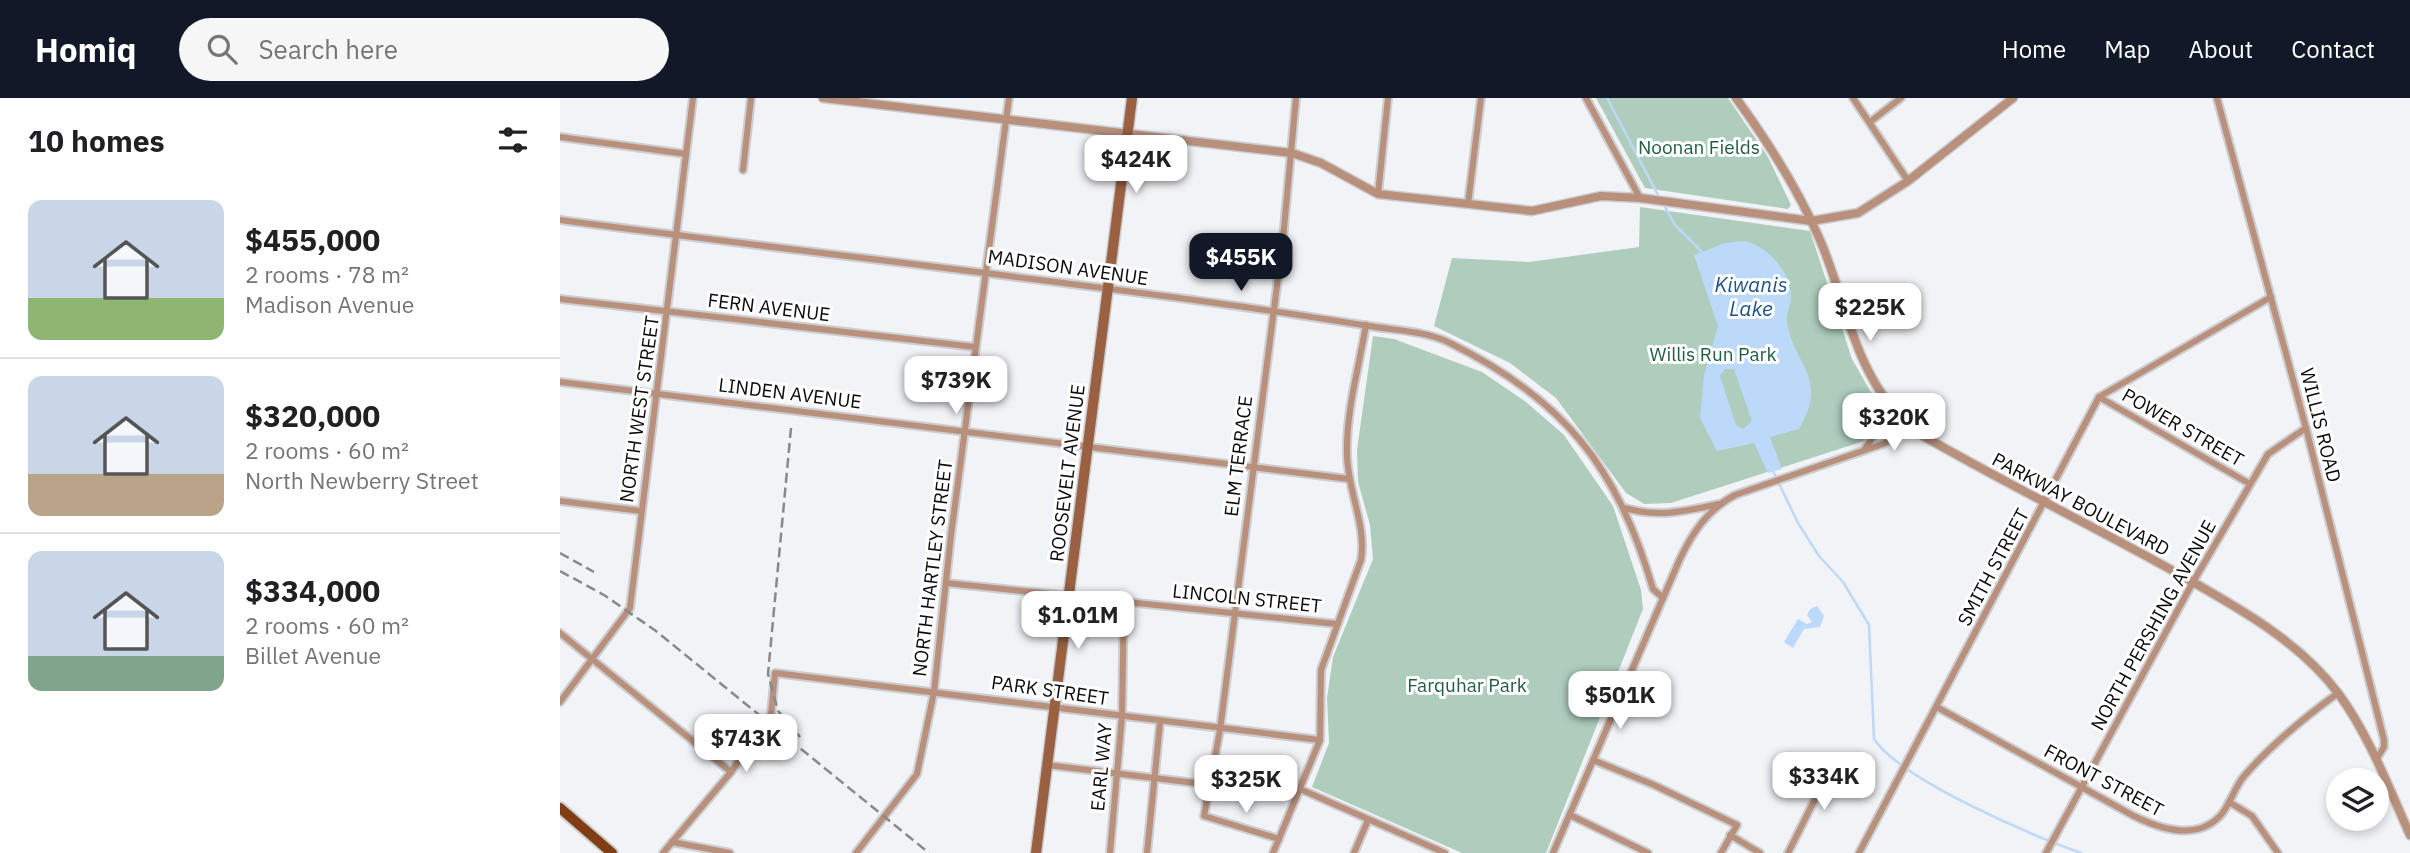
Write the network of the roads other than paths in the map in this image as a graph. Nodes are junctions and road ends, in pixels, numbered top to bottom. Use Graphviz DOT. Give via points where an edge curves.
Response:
graph roads {
  1 [pos="693,98"];
  2 [pos="751,98"];
  3 [pos="823,98"];
  4 [pos="1009,98"];
  5 [pos="1132,98"];
  6 [pos="1296,98"];
  7 [pos="1388,98"];
  8 [pos="1481,98"];
  9 [pos="1586,98"];
  10 [pos="1736,98"];
  11 [pos="1853,98"];
  12 [pos="1901,98"];
  13 [pos="2013,98"];
  14 [pos="2217,98"];
  15 [pos="877,101"];
  16 [pos="1007,121"];
  17 [pos="1870,122"];
  18 [pos="1127,132"];
  19 [pos="560,137"];
  20 [pos="686,153"];
  21 [pos="1292,153"];
  22 [pos="743,170"];
  23 [pos="1908,181"];
  24 [pos="1378,194"];
  25 [pos="1645,199"];
  26 [pos="1468,204"];
  27 [pos="560,220"];
  28 [pos="1811,220"];
  29 [pos="678,236"];
  30 [pos="986,271"];
  31 [pos="1108,289"];
  32 [pos="2272,297"];
  33 [pos="560,299"];
  34 [pos="1271,311"];
  35 [pos="668,312"];
  36 [pos="1366,325"];
  37 [pos="975,347"];
  38 [pos="560,382"];
  39 [pos="657,392"];
  40 [pos="1882,396"];
  41 [pos="2099,397"];
  42 [pos="1911,428"];
  43 [pos="2306,428"];
  44 [pos="964,430"];
  45 [pos="1087,445"];
  46 [pos="1864,451"];
  47 [pos="1253,466"];
  48 [pos="1349,479"];
  49 [pos="2250,484"];
  50 [pos="560,501"];
  51 [pos="2045,502"];
  52 [pos="1719,503"];
  53 [pos="1625,508"];
  54 [pos="641,512"];
  55 [pos="2193,582"];
  56 [pos="946,583"];
  57 [pos="1070,596"];
  58 [pos="1663,598"];
  59 [pos="1124,600"];
  60 [pos="1233,614"];
  61 [pos="1337,624"];
  62 [pos="560,633"];
  63 [pos="593,659"];
  64 [pos="934,692"];
  65 [pos="2338,693"];
  66 [pos="560,702"];
  67 [pos="1055,706"];
  68 [pos="1937,706"];
  69 [pos="1122,716"];
  70 [pos="1160,723"];
  71 [pos="1220,730"];
  72 [pos="1320,740"];
  73 [pos="1835,759"];
  74 [pos="1593,760"];
  75 [pos="2376,760"];
  76 [pos="1047,765"];
  77 [pos="730,772"];
  78 [pos="1116,774"];
  79 [pos="1154,778"];
  80 [pos="1212,785"];
  81 [pos="2081,787"];
  82 [pos="1300,789"];
  83 [pos="2229,802"];
  84 [pos="560,808"];
  85 [pos="1570,815"];
  86 [pos="1368,820"];
  87 [pos="1730,835"];
  88 [pos="2410,835"];
  89 [pos="1279,839"];
  90 [pos="672,842"];
  91 [pos="1424,844"];
  92 [pos="612,853"];
  93 [pos="663,853"];
  94 [pos="730,853"];
  95 [pos="856,853"];
  96 [pos="1036,853"];
  97 [pos="1110,853"];
  98 [pos="1147,853"];
  99 [pos="1273,853"];
  100 [pos="1354,853"];
  101 [pos="1420,853"];
  102 [pos="1445,853"];
  103 [pos="1553,853"];
  104 [pos="1648,853"];
  105 [pos="1721,853"];
  106 [pos="1760,853"];
  107 [pos="1788,853"];
  108 [pos="1859,853"];
  109 [pos="2046,853"];
  110 [pos="2278,853"];
  1 -- 20 [label="street, NORTH WEST STREET"];
  2 -- 22 [label="street"];
  3 -- 15 [label="street"];
  4 -- 16 [label="street, NORTH HARTLEY STREET"];
  5 -- 18 [label="main road, ROOSEVELT AVENUE"];
  6 -- 21 [label="street, ELM TERRACE"];
  7 -- 24 [label="street"];
  8 -- 26 [label="street"];
  9 -- 25 [label="street"];
  10 -- 28 [label="street, PARKWAY BOULEVARD" via="1768,143"];
  11 -- 17 [label="street"];
  12 -- 17 [label="street"];
  13 -- 23 [label="street"];
  14 -- 32 [label="street, WILLIS ROAD"];
  15 -- 16 [label="street"];
  16 -- 18 [label="street"];
  16 -- 30 [label="street, NORTH HARTLEY STREET"];
  17 -- 23 [label="street"];
  18 -- 21 [label="street"];
  18 -- 31 [label="main road, ROOSEVELT AVENUE"];
  19 -- 20 [label="street"];
  20 -- 29 [label="street, NORTH WEST STREET"];
  21 -- 24 [label="street"];
  21 -- 34 [label="street, ELM TERRACE"];
  23 -- 28 [label="street" via="1858,213"];
  24 -- 26 [label="street"];
  25 -- 26 [label="street" via="1601,196 1532,211"];
  25 -- 28 [label="street"];
  27 -- 29 [label="street, MADISON AVENUE"];
  28 -- 40 [label="street, PARKWAY BOULEVARD" via="1858,355"];
  29 -- 30 [label="street, MADISON AVENUE"];
  29 -- 35 [label="street, NORTH WEST STREET"];
  30 -- 31 [label="street, MADISON AVENUE"];
  30 -- 37 [label="street, NORTH HARTLEY STREET"];
  31 -- 34 [label="street, MADISON AVENUE"];
  31 -- 45 [label="main road, ROOSEVELT AVENUE"];
  32 -- 41 [label="street"];
  32 -- 43 [label="street, WILLIS ROAD"];
  33 -- 35 [label="street, FERN AVENUE"];
  34 -- 36 [label="street, MADISON AVENUE"];
  34 -- 47 [label="street, ELM TERRACE"];
  35 -- 37 [label="street, FERN AVENUE"];
  35 -- 39 [label="street, NORTH WEST STREET"];
  36 -- 48 [label="street" via="1346,451"];
  36 -- 53 [label="street, MADISON AVENUE" via="1444,340 1525,387 1555,411 1601,466"];
  37 -- 44 [label="street, NORTH HARTLEY STREET"];
  38 -- 39 [label="street, LINDEN AVENUE"];
  39 -- 44 [label="street, LINDEN AVENUE"];
  39 -- 54 [label="street, NORTH WEST STREET"];
  40 -- 42 [label="street, PARKWAY BOULEVARD"];
  40 -- 46 [label="street" via="1878,430"];
  41 -- 49 [label="street, POWER STREET"];
  41 -- 51 [label="street, SMITH STREET"];
  42 -- 46 [label="street"];
  42 -- 51 [label="street, PARKWAY BOULEVARD"];
  43 -- 49 [label="street, NORTH PERSHING AVENUE" via="2268,454"];
  43 -- 75 [label="street, WILLIS ROAD" via="2384,740"];
  44 -- 45 [label="street, LINDEN AVENUE"];
  44 -- 56 [label="street, NORTH HARTLEY STREET"];
  45 -- 47 [label="street, LINDEN AVENUE"];
  45 -- 57 [label="main road, ROOSEVELT AVENUE"];
  46 -- 52 [label="street"];
  47 -- 48 [label="street, LINDEN AVENUE"];
  47 -- 60 [label="street, ELM TERRACE"];
  48 -- 61 [label="street" via="1363,549"];
  49 -- 55 [label="street, NORTH PERSHING AVENUE"];
  50 -- 54 [label="street"];
  51 -- 55 [label="street, PARKWAY BOULEVARD"];
  51 -- 68 [label="street, SMITH STREET"];
  52 -- 53 [label="street" via="1656,515"];
  52 -- 58 [label="street" via="1688,541"];
  53 -- 58 [label="street, MADISON AVENUE" via="1653,589"];
  54 -- 63 [label="street, NORTH WEST STREET" via="630,608"];
  55 -- 65 [label="street, PARKWAY BOULEVARD" via="2246,613 2302,655"];
  55 -- 81 [label="street, NORTH PERSHING AVENUE"];
  56 -- 57 [label="street, LINCOLN STREET"];
  56 -- 64 [label="street, NORTH HARTLEY STREET"];
  57 -- 59 [label="street, LINCOLN STREET"];
  57 -- 67 [label="main road, ROOSEVELT AVENUE"];
  58 -- 74 [label="street"];
  59 -- 60 [label="street, LINCOLN STREET"];
  59 -- 69 [label="street, EARL WAY"];
  60 -- 61 [label="street, LINCOLN STREET"];
  60 -- 71 [label="street, ELM TERRACE"];
  61 -- 72 [label="street" via="1321,670"];
  62 -- 63 [label="street"];
  63 -- 66 [label="street, NORTH WEST STREET"];
  63 -- 77 [label="street"];
  64 -- 67 [label="street, PARK STREET"];
  64 -- 77 [label="street, PARK STREET" via="775,673 771,715"];
  64 -- 95 [label="street, NORTH HARTLEY STREET" via="918,775"];
  65 -- 75 [label="street, PARKWAY BOULEVARD"];
  65 -- 83 [label="street, FRONT STREET" via="2243,776"];
  67 -- 69 [label="street, PARK STREET"];
  67 -- 76 [label="main road, ROOSEVELT AVENUE"];
  68 -- 81 [label="street, FRONT STREET"];
  68 -- 108 [label="street, SMITH STREET"];
  69 -- 70 [label="street, PARK STREET"];
  69 -- 78 [label="street, EARL WAY"];
  70 -- 71 [label="street, PARK STREET"];
  70 -- 79 [label="street"];
  71 -- 72 [label="street, PARK STREET"];
  71 -- 80 [label="street, ELM TERRACE"];
  72 -- 82 [label="street"];
  73 -- 107 [label="street"];
  74 -- 85 [label="street"];
  74 -- 87 [label="street" via="1737,825"];
  75 -- 88 [label="street, PARKWAY BOULEVARD"];
  76 -- 78 [label="street"];
  76 -- 96 [label="main road, ROOSEVELT AVENUE"];
  77 -- 90 [label="street"];
  78 -- 79 [label="street"];
  78 -- 97 [label="street, EARL WAY"];
  79 -- 80 [label="street"];
  79 -- 98 [label="street"];
  80 -- 89 [label="street, ELM TERRACE" via="1204,816"];
  81 -- 83 [label="street, FRONT STREET" via="2160,828 2179,832 2219,817"];
  81 -- 109 [label="street, NORTH PERSHING AVENUE"];
  82 -- 86 [label="street"];
  82 -- 89 [label="street"];
  83 -- 110 [label="street" via="2252,816"];
  84 -- 92 [label="main road"];
  85 -- 103 [label="street"];
  85 -- 104 [label="street"];
  86 -- 91 [label="street"];
  86 -- 100 [label="street"];
  87 -- 105 [label="street"];
  87 -- 106 [label="street"];
  89 -- 99 [label="street"];
  90 -- 93 [label="street"];
  90 -- 94 [label="street"];
  91 -- 101 [label="street"];
  91 -- 102 [label="street"];
}
